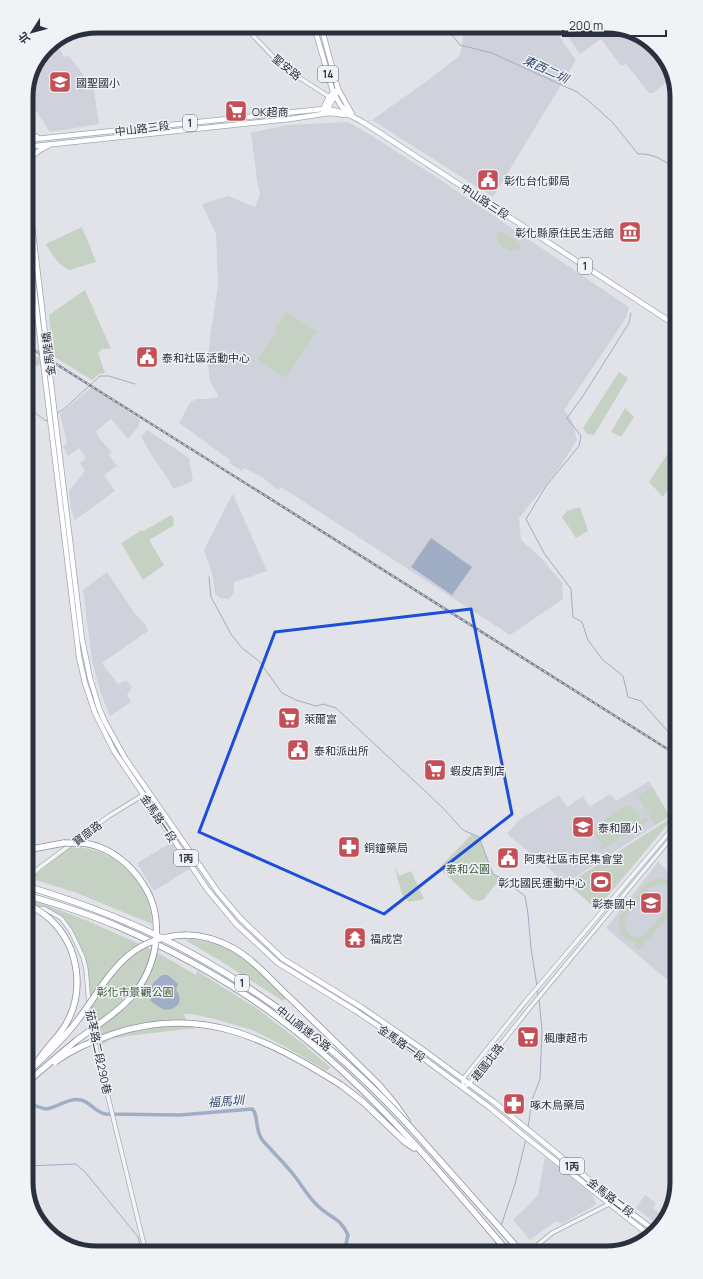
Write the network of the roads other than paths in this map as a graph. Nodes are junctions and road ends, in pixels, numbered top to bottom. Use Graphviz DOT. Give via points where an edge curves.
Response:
graph roads {
  1 [pos="251,33"];
  2 [pos="316,33"];
  3 [pos="323,33"];
  4 [pos="338,89"];
  5 [pos="333,97"];
  6 [pos="326,111"];
  7 [pos="352,116"];
  8 [pos="33,136"];
  9 [pos="47,138"];
  10 [pos="33,139"];
  11 [pos="54,144"];
  12 [pos="33,146"];
  13 [pos="33,155"];
  14 [pos="33,235"];
  15 [pos="33,275"];
  16 [pos="670,321"];
  17 [pos="62,491"];
  18 [pos="149,794"];
  19 [pos="143,795"];
  20 [pos="670,831"];
  21 [pos="670,839"];
  22 [pos="33,849"];
  23 [pos="33,874"];
  24 [pos="33,888"];
  25 [pos="33,897"];
  26 [pos="33,907"];
  27 [pos="33,907"];
  28 [pos="35,1066"];
  29 [pos="33,1077"];
  30 [pos="33,1078"];
  31 [pos="463,1079"];
  32 [pos="469,1084"];
  33 [pos="463,1088"];
  34 [pos="494,1102"];
  35 [pos="489,1107"];
  36 [pos="412,1129"];
  37 [pos="422,1153"];
  38 [pos="615,1201"];
  39 [pos="610,1204"];
  40 [pos="651,1227"];
  41 [pos="645,1232"];
  42 [pos="144,1246"];
  43 [pos="503,1246"];
  44 [pos="516,1246"];
  45 [pos="536,1246"];
  1 -- 5 [label="street, 聖安路" via="283,67"];
  2 -- 5 [label="main road, 14"];
  3 -- 4 [label="main road, 14"];
  4 -- 5 [label="main road"];
  4 -- 7 [label="main road, 14"];
  5 -- 6 [label="main road"];
  5 -- 7 [label="main road, 14"];
  6 -- 7 [label="main road, 中山路三段 / 1"];
  6 -- 9 [label="main road, 中山路三段 / 1"];
  6 -- 11 [label="main road, 中山路三段 / 1" via="290,119"];
  7 -- 16 [label="main road, 中山路三段 / 1"];
  8 -- 9 [label="main road"];
  9 -- 10 [label="main road, 中山路三段 / 1"];
  11 -- 12 [label="main road, 中山路三段 / 1"];
  11 -- 13 [label="main road"];
  14 -- 17 [label="main road, 金馬陸橋 / 1丙, bridge"];
  15 -- 17 [label="main road, 金馬陸橋 / 1丙, bridge"];
  17 -- 18 [label="main road, 金馬路一段 / 1丙" via="82,639 92,685 99,708 114,738"];
  17 -- 19 [label="main road, 金馬路一段 / 1丙" via="78,651 85,683 95,713 109,742"];
  18 -- 19 [label="street, 寶廍路"];
  18 -- 31 [label="main road, 金馬路一段 / 1丙" via="218,892 271,948 288,963 359,1006"];
  19 -- 23 [label="street, 寶廍路" via="109,816"];
  19 -- 33 [label="main road, 金馬路一段 / 1丙" via="216,901 273,959 396,1038"];
  20 -- 31 [label="street, 建國北路"];
  21 -- 32 [label="street, 建國北路"];
  22 -- 29 [label="highway, bridge" via="64,843 88,844 110,852 128,865 145,887 154,907 157,928 154,954 144,980 137,990"];
  24 -- 36 [label="highway, 中山高速公路 / 1, bridge" via="111,915 162,938 247,986 315,1035 362,1077"];
  25 -- 37 [label="highway, 中山高速公路 / 1, bridge" via="119,926 214,975 262,1006 320,1051 374,1102"];
  26 -- 28 [label="highway, bridge" via="46,915 64,936 73,956 77,980 76,996 66,1025 42,1053"];
  27 -- 42 [label="street, 茄苳路二段290巷" via="45,909 61,918 70,930 84,963 95,1045"];
  28 -- 36 [label="highway, bridge" via="63,1039 125,957 154,940 179,935 201,936 234,949 257,967 380,1086"];
  30 -- 37 [label="highway, bridge" via="71,1051 122,1031 143,1025 185,1022 208,1025 249,1036 296,1058 341,1086 405,1142"];
  31 -- 32 [label="main road, 金馬路一段 / 1丙"];
  31 -- 33 [label="street, 建國北路"];
  32 -- 33 [label="street, 建國北路"];
  32 -- 34 [label="main road, 金馬路一段 / 1丙"];
  33 -- 35 [label="main road, 金馬路一段 / 1丙"];
  34 -- 38 [label="main road, 金馬路二段 / 1丙"];
  35 -- 39 [label="main road, 金馬路二段 / 1丙"];
  36 -- 44 [label="highway, 中山高速公路 / 1, bridge"];
  37 -- 43 [label="highway, 中山高速公路 / 1"];
  38 -- 39 [label="street"];
  38 -- 40 [label="main road, 金馬路二段 / 1丙"];
  39 -- 41 [label="main road, 金馬路二段 / 1丙"];
  39 -- 45 [label="street" via="552,1233"];
}
